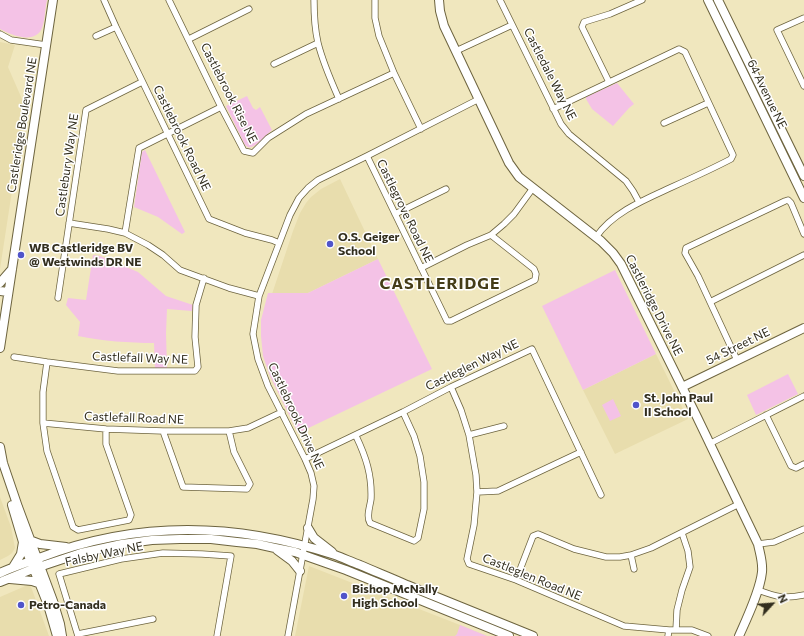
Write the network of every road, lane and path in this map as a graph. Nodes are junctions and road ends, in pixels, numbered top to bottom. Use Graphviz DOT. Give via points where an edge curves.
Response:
graph roads {
  1 [pos="53,0"];
  2 [pos="104,0"];
  3 [pos="170,0"];
  4 [pos="314,0"];
  5 [pos="375,0"];
  6 [pos="439,0"];
  7 [pos="500,0"];
  8 [pos="642,0"];
  9 [pos="708,0"];
  10 [pos="718,0"];
  11 [pos="249,9"];
  12 [pos="804,18"];
  13 [pos="512,25"];
  14 [pos="116,27"];
  15 [pos="0,34"];
  16 [pos="96,36"];
  17 [pos="189,39"];
  18 [pos="318,43"];
  19 [pos="46,45"];
  20 [pos="456,51"];
  21 [pos="274,64"];
  22 [pos="394,73"];
  23 [pos="142,82"];
  24 [pos="608,82"];
  25 [pos="804,86"];
  26 [pos="339,99"];
  27 [pos="478,99"];
  28 [pos="708,102"];
  29 [pos="221,107"];
  30 [pos="554,109"];
  31 [pos="664,123"];
  32 [pos="421,128"];
  33 [pos="168,134"];
  34 [pos="367,156"];
  35 [pos="804,176"];
  36 [pos="533,188"];
  37 [pos="446,189"];
  38 [pos="804,198"];
  39 [pos="639,202"];
  40 [pos="395,214"];
  41 [pos="69,223"];
  42 [pos="125,233"];
  43 [pos="804,234"];
  44 [pos="491,235"];
  45 [pos="596,237"];
  46 [pos="279,243"];
  47 [pos="804,255"];
  48 [pos="12,268"];
  49 [pos="421,268"];
  50 [pos="204,278"];
  51 [pos="0,283"];
  52 [pos="4,295"];
  53 [pos="259,296"];
  54 [pos="58,298"];
  55 [pos="710,302"];
  56 [pos="2,312"];
  57 [pos="804,328"];
  58 [pos="0,348"];
  59 [pos="14,357"];
  60 [pos="737,360"];
  61 [pos="48,362"];
  62 [pos="450,387"];
  63 [pos="682,387"];
  64 [pos="804,396"];
  65 [pos="282,412"];
  66 [pos="403,412"];
  67 [pos="766,415"];
  68 [pos="43,423"];
  69 [pos="504,426"];
  70 [pos="106,429"];
  71 [pos="164,431"];
  72 [pos="229,431"];
  73 [pos="470,435"];
  74 [pos="356,436"];
  75 [pos="710,444"];
  76 [pos="0,446"];
  77 [pos="581,452"];
  78 [pos="306,459"];
  79 [pos="804,464"];
  80 [pos="0,470"];
  81 [pos="477,492"];
  82 [pos="601,495"];
  83 [pos="739,504"];
  84 [pos="308,528"];
  85 [pos="804,529"];
  86 [pos="682,533"];
  87 [pos="28,541"];
  88 [pos="758,544"];
  89 [pos="68,547"];
  90 [pos="275,548"];
  91 [pos="304,550"];
  92 [pos="335,555"];
  93 [pos="631,555"];
  94 [pos="35,564"];
  95 [pos="13,567"];
  96 [pos="634,569"];
  97 [pos="300,571"];
  98 [pos="2,578"];
  99 [pos="516,580"];
  100 [pos="38,583"];
  101 [pos="758,590"];
  102 [pos="804,595"];
  103 [pos="153,619"];
  104 [pos="676,630"];
  105 [pos="669,633"];
  106 [pos="78,635"];
  107 [pos="57,636"];
  108 [pos="62,636"];
  109 [pos="217,636"];
  110 [pos="288,636"];
  111 [pos="509,636"];
  112 [pos="533,636"];
  113 [pos="708,636"];
  114 [pos="739,636"];
  1 -- 19 [label="main road, Castleridge Boulevard NE"];
  2 -- 14 [label="street, Castlebrook Road NE"];
  3 -- 17 [label="street, Castlebrook Rise NE"];
  4 -- 18 [label="street"];
  5 -- 22 [label="street" via="379,36"];
  6 -- 20 [label="main road, Castleridge Drive NE" via="444,26"];
  7 -- 13 [label="street, Castledale Way NE"];
  8 -- 24 [label="street" via="584,22 582,27"];
  9 -- 38 [label="main road, 64 Avenue NE"];
  10 -- 35 [label="main road, 64 Avenue NE"];
  11 -- 17 [label="street"];
  12 -- 25 [label="street" via="777,30"];
  13 -- 20 [label="street"];
  13 -- 30 [label="street, Castledale Way NE"];
  14 -- 16 [label="street"];
  14 -- 23 [label="street, Castlebrook Road NE"];
  15 -- 19 [label="street" via="11,40"];
  17 -- 29 [label="street, Castlebrook Rise NE"];
  18 -- 21 [label="street"];
  18 -- 26 [label="street"];
  19 -- 48 [label="main road, Castleridge Boulevard NE"];
  20 -- 27 [label="main road, Castleridge Drive NE"];
  22 -- 26 [label="street, Castlebrook Rise NE"];
  22 -- 32 [label="street"];
  23 -- 33 [label="street, Castlebrook Road NE"];
  23 -- 41 [label="street, Castlebury Way NE" via="86,110"];
  24 -- 28 [label="street" via="679,49 685,52"];
  24 -- 30 [label="street"];
  26 -- 29 [label="street, Castlebrook Rise NE" via="283,127 253,153 244,151"];
  27 -- 32 [label="street, Castlebrook Drive NE"];
  27 -- 36 [label="main road, Castleridge Drive NE" via="509,163 519,177"];
  28 -- 31 [label="street"];
  28 -- 39 [label="street" via="733,155 731,159"];
  29 -- 33 [label="street"];
  30 -- 39 [label="street, Castledale Way NE" via="569,134 626,181"];
  32 -- 34 [label="street, Castlebrook Drive NE"];
  33 -- 42 [label="street" via="139,148"];
  33 -- 46 [label="street, Castlebrook Road NE" via="209,219"];
  34 -- 40 [label="street, Castlegrove Road NE"];
  34 -- 46 [label="street, Castlebrook Drive NE" via="327,175 308,188 290,215"];
  36 -- 44 [label="street" via="514,214"];
  36 -- 45 [label="main road, Castleridge Drive NE"];
  37 -- 40 [label="street"];
  39 -- 45 [label="street" via="611,222"];
  40 -- 49 [label="street, Castlegrove Road NE"];
  41 -- 42 [label="street, Castlebury Way NE"];
  41 -- 54 [label="street"];
  42 -- 50 [label="street, Castlebury Way NE" via="163,255 180,270"];
  43 -- 55 [label="street" via="788,200 686,248 685,253"];
  44 -- 49 [label="street"];
  44 -- 49 [label="street, Castlegrove Road NE" via="534,269 535,280 447,321"];
  45 -- 63 [label="main road, Castleridge Drive NE" via="621,264"];
  46 -- 53 [label="street, Castlebrook Drive NE"];
  47 -- 55 [label="street"];
  48 -- 51 [label="main road"];
  48 -- 52 [label="main road, Castleridge Boulevard NE"];
  50 -- 53 [label="street, Castlebury Way NE"];
  50 -- 61 [label="street, Castlefall Way NE" via="196,305 195,338 198,367 195,372 118,371"];
  52 -- 56 [label="main road, Castleridge Boulevard NE"];
  53 -- 65 [label="street, Castlebrook Drive NE" via="253,334 258,359 268,386"];
  55 -- 60 [label="street"];
  56 -- 58 [label="main road, Castleridge Boulevard NE"];
  57 -- 60 [label="main road, 54 Street NE"];
  59 -- 61 [label="street, Castlefall Way NE"];
  60 -- 63 [label="main road, 54 Street NE"];
  61 -- 68 [label="street" via="43,392"];
  62 -- 66 [label="street, Castleglen Way NE"];
  62 -- 73 [label="street, Castleglen Road NE"];
  62 -- 77 [label="street, Castleglen Way NE" via="532,349"];
  63 -- 75 [label="main road, Castleridge Drive NE"];
  64 -- 67 [label="street"];
  65 -- 72 [label="street, Castlefall Road NE" via="248,428"];
  65 -- 78 [label="street, Castlebrook Drive NE"];
  66 -- 74 [label="street, Castleglen Way NE"];
  66 -- 74 [label="street" via="414,436 424,482 424,509 418,538 414,541 370,523 370,475 364,452"];
  67 -- 75 [label="street"];
  67 -- 79 [label="street" via="791,466 796,468"];
  68 -- 70 [label="street, Castlefall Road NE"];
  68 -- 70 [label="street" via="47,450 74,527 78,530 129,520 131,515 106,444"];
  69 -- 73 [label="street"];
  70 -- 71 [label="street, Castlefall Road NE"];
  71 -- 72 [label="street, Castlefall Road NE"];
  71 -- 72 [label="street" via="183,487 247,489 250,484 234,452"];
  73 -- 81 [label="street, Castleglen Road NE"];
  74 -- 78 [label="street, Castleglen Way NE"];
  75 -- 83 [label="main road, Castleridge Drive NE"];
  76 -- 87 [label="main road"];
  77 -- 81 [label="street" via="498,491"];
  77 -- 82 [label="street"];
  78 -- 84 [label="street, Castlebrook Drive NE" via="314,486"];
  80 -- 87 [label="main road" via="18,523"];
  81 -- 99 [label="street, Castleglen Road NE" via="467,559 470,564"];
  83 -- 86 [label="street"];
  83 -- 88 [label="main road, Castleridge Drive NE"];
  84 -- 91 [label="street, Castlebrook Drive NE"];
  84 -- 92 [label="main road" via="314,538"];
  85 -- 88 [label="street" via="774,542"];
  86 -- 93 [label="street"];
  86 -- 104 [label="street" via="690,567 677,610"];
  87 -- 89 [label="main road"];
  87 -- 94 [label="main road"];
  87 -- 95 [label="main road"];
  88 -- 101 [label="main road, Castleridge Drive NE" via="762,560"];
  89 -- 91 [label="main road" via="152,530 181,529 239,532 275,539"];
  89 -- 94 [label="main road"];
  90 -- 91 [label="main road"];
  90 -- 94 [label="main road" via="211,540 152,540 81,552"];
  90 -- 97 [label="main road"];
  91 -- 92 [label="main road"];
  91 -- 97 [label="street, Castlebrook Drive NE"];
  91 -- 111 [label="main road" via="353,573"];
  92 -- 112 [label="main road"];
  93 -- 96 [label="street"];
  93 -- 99 [label="street" via="606,557 574,549 538,534 533,536"];
  94 -- 95 [label="main road"];
  94 -- 98 [label="main road"];
  94 -- 100 [label="main road"];
  94 -- 108 [label="main road" via="54,601"];
  95 -- 98 [label="main road"];
  97 -- 110 [label="street, Castlebrook Drive NE"];
  98 -- 100 [label="main road"];
  99 -- 105 [label="street, Castleglen Road NE" via="624,626"];
  100 -- 107 [label="main road"];
  101 -- 102 [label="street" via="783,597"];
  101 -- 114 [label="main road, Castleridge Drive NE"];
  103 -- 106 [label="street"];
  104 -- 105 [label="street, Castleglen Road NE"];
  104 -- 113 [label="street, Castleglen Road NE" via="692,630"];
  106 -- 109 [label="street, Falsby Way NE" via="59,574 121,558 178,553 232,556"];
}
